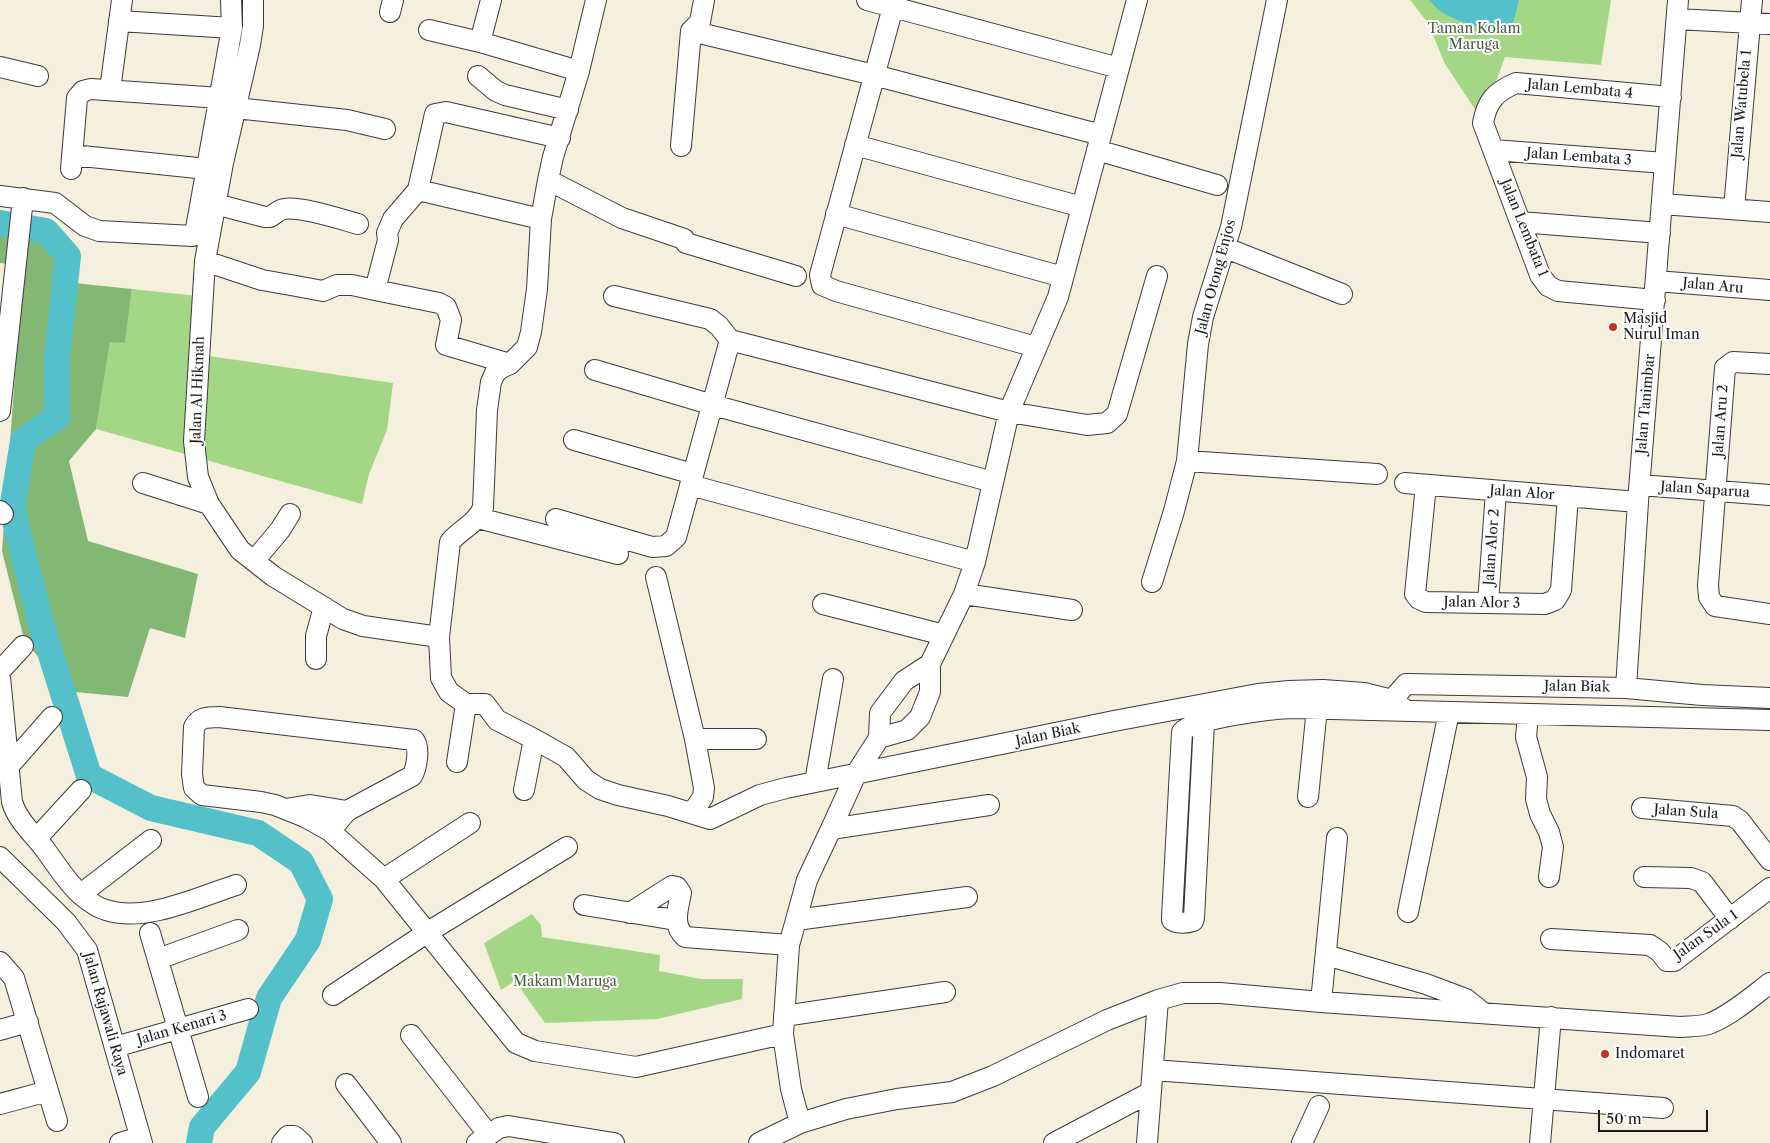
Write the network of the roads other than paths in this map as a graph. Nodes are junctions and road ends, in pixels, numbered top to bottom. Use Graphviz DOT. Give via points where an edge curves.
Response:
graph roads {
  1 [pos="122,0"];
  2 [pos="231,0"];
  3 [pos="253,0"];
  4 [pos="491,0"];
  5 [pos="596,0"];
  6 [pos="704,0"];
  7 [pos="867,0"];
  8 [pos="1137,0"];
  9 [pos="1276,0"];
  10 [pos="1752,0"];
  11 [pos="893,7"];
  12 [pos="1678,10"];
  13 [pos="120,21"];
  14 [pos="1749,23"];
  15 [pos="1770,24"];
  16 [pos="232,28"];
  17 [pos="429,30"];
  18 [pos="691,31"];
  19 [pos="480,42"];
  20 [pos="0,67"];
  21 [pos="1118,68"];
  22 [pos="579,71"];
  23 [pos="874,75"];
  24 [pos="38,76"];
  25 [pos="478,76"];
  26 [pos="110,90"];
  27 [pos="1493,97"];
  28 [pos="1671,97"];
  29 [pos="228,103"];
  30 [pos="568,110"];
  31 [pos="385,129"];
  32 [pos="560,138"];
  33 [pos="1099,142"];
  34 [pos="855,145"];
  35 [pos="681,146"];
  36 [pos="1493,150"];
  37 [pos="1666,163"];
  38 [pos="207,169"];
  39 [pos="548,180"];
  40 [pos="1217,185"];
  41 [pos="418,190"];
  42 [pos="0,196"];
  43 [pos="22,204"];
  44 [pos="215,204"];
  45 [pos="1662,204"];
  46 [pos="1082,207"];
  47 [pos="1734,209"];
  48 [pos="1770,212"];
  49 [pos="836,214"];
  50 [pos="541,219"];
  51 [pos="1520,222"];
  52 [pos="358,224"];
  53 [pos="1660,234"];
  54 [pos="1226,248"];
  55 [pos="11,256"];
  56 [pos="204,261"];
  57 [pos="796,276"];
  58 [pos="1157,276"];
  59 [pos="1063,277"];
  60 [pos="375,290"];
  61 [pos="1655,290"];
  62 [pos="1770,290"];
  63 [pos="1342,294"];
  64 [pos="614,296"];
  65 [pos="730,340"];
  66 [pos="1036,347"];
  67 [pos="510,364"];
  68 [pos="1770,364"];
  69 [pos="595,370"];
  70 [pos="713,405"];
  71 [pos="0,411"];
  72 [pos="1009,412"];
  73 [pos="574,440"];
  74 [pos="1187,461"];
  75 [pos="1377,474"];
  76 [pos="692,480"];
  77 [pos="993,482"];
  78 [pos="143,483"];
  79 [pos="1405,483"];
  80 [pos="1426,485"];
  81 [pos="1717,490"];
  82 [pos="1496,491"];
  83 [pos="1639,493"];
  84 [pos="1770,495"];
  85 [pos="1568,496"];
  86 [pos="209,504"];
  87 [pos="290,514"];
  88 [pos="478,518"];
  89 [pos="556,519"];
  90 [pos="618,554"];
  91 [pos="254,561"];
  92 [pos="975,562"];
  93 [pos="656,577"];
  94 [pos="1152,582"];
  95 [pos="964,594"];
  96 [pos="1488,603"];
  97 [pos="823,604"];
  98 [pos="324,607"];
  99 [pos="1072,610"];
  100 [pos="1770,614"];
  101 [pos="944,635"];
  102 [pos="439,637"];
  103 [pos="23,646"];
  104 [pos="316,659"];
  105 [pos="930,664"];
  106 [pos="833,679"];
  107 [pos="0,681"];
  108 [pos="1626,688"];
  109 [pos="1770,698"];
  110 [pos="466,704"];
  111 [pos="1400,706"];
  112 [pos="1317,708"];
  113 [pos="1449,712"];
  114 [pos="1528,715"];
  115 [pos="52,717"];
  116 [pos="1770,720"];
  117 [pos="1204,722"];
  118 [pos="879,738"];
  119 [pos="534,739"];
  120 [pos="695,739"];
  121 [pos="756,739"];
  122 [pos="457,762"];
  123 [pos="9,766"];
  124 [pos="856,774"];
  125 [pos="815,782"];
  126 [pos="81,790"];
  127 [pos="524,790"];
  128 [pos="1308,797"];
  129 [pos="989,805"];
  130 [pos="1642,808"];
  131 [pos="286,809"];
  132 [pos="347,811"];
  133 [pos="701,816"];
  134 [pos="470,823"];
  135 [pos="1198,825"];
  136 [pos="1176,826"];
  137 [pos="830,829"];
  138 [pos="330,831"];
  139 [pos="37,838"];
  140 [pos="1337,838"];
  141 [pos="151,840"];
  142 [pos="567,847"];
  143 [pos="0,857"];
  144 [pos="1770,860"];
  145 [pos="1549,876"];
  146 [pos="1644,877"];
  147 [pos="384,879"];
  148 [pos="67,880"];
  149 [pos="236,885"];
  150 [pos="1770,888"];
  151 [pos="81,894"];
  152 [pos="967,897"];
  153 [pos="44,900"];
  154 [pos="584,906"];
  155 [pos="1408,912"];
  156 [pos="630,913"];
  157 [pos="1730,919"];
  158 [pos="676,920"];
  159 [pos="796,920"];
  160 [pos="238,930"];
  161 [pos="428,932"];
  162 [pos="150,933"];
  163 [pos="1551,938"];
  164 [pos="789,945"];
  165 [pos="1326,954"];
  166 [pos="158,959"];
  167 [pos="0,962"];
  168 [pos="1770,983"];
  169 [pos="945,992"];
  170 [pos="333,995"];
  171 [pos="1158,1000"];
  172 [pos="1321,1002"];
  173 [pos="248,1009"];
  174 [pos="1482,1012"];
  175 [pos="1550,1017"];
  176 [pos="28,1022"];
  177 [pos="784,1025"];
  178 [pos="179,1029"];
  179 [pos="0,1030"];
  180 [pos="411,1035"];
  181 [pos="115,1047"];
  182 [pos="1153,1070"];
  183 [pos="346,1084"];
  184 [pos="48,1091"];
  185 [pos="1151,1092"];
  186 [pos="198,1097"];
  187 [pos="1544,1099"];
  188 [pos="0,1104"];
  189 [pos="1319,1106"];
  190 [pos="1663,1108"];
  191 [pos="57,1121"];
  192 [pos="800,1123"];
  193 [pos="482,1139"];
  194 [pos="141,1140"];
  195 [pos="120,1143"];
  196 [pos="282,1143"];
  197 [pos="302,1143"];
  198 [pos="391,1143"];
  199 [pos="614,1143"];
  200 [pos="758,1143"];
  201 [pos="1054,1143"];
  202 [pos="1147,1143"];
  203 [pos="1302,1143"];
  204 [pos="1540,1143"];
  1 -- 13 [label="street"];
  2 -- 16 [label="street"];
  3 -- 29 [label="street, Jalan Al Hikmah" via="251,35"];
  4 -- 19 [label="street"];
  5 -- 22 [label="street"];
  6 -- 18 [label="street" via="700,22"];
  7 -- 11 [label="street"];
  8 -- 21 [label="street"];
  9 -- 54 [label="street, Jalan Otong Enjos"];
  10 -- 14 [label="street, Jalan Watubela 1"];
  11 -- 21 [label="street"];
  11 -- 23 [label="street"];
  12 -- 14 [label="street"];
  12 -- 28 [label="street, Jalan Tanimbar"];
  13 -- 16 [label="street"];
  13 -- 26 [label="street"];
  14 -- 15 [label="street"];
  14 -- 47 [label="street, Jalan Watubela 1"];
  16 -- 29 [label="street"];
  17 -- 19 [label="street"];
  18 -- 23 [label="street"];
  18 -- 35 [label="street"];
  19 -- 22 [label="street"];
  20 -- 24 [label="street"];
  21 -- 33 [label="street"];
  22 -- 30 [label="street"];
  23 -- 33 [label="street"];
  23 -- 34 [label="street"];
  25 -- 30 [label="street" via="505,95"];
  26 -- 29 [label="street"];
  26 -- 38 [label="street" via="91,89 83,91 77,98 72,162"];
  27 -- 28 [label="street, Jalan Lembata 4" via="1516,83"];
  27 -- 36 [label="street, Jalan Lembata 1" via="1486,108 1483,124"];
  28 -- 37 [label="street, Jalan Tanimbar"];
  29 -- 31 [label="street" via="347,120"];
  29 -- 38 [label="street"];
  29 -- 44 [label="street, Jalan Al Hikmah"];
  30 -- 32 [label="street"];
  32 -- 39 [label="street"];
  32 -- 41 [label="street" via="446,112 437,113 432,120"];
  33 -- 40 [label="street"];
  33 -- 46 [label="street"];
  34 -- 46 [label="street"];
  34 -- 49 [label="street"];
  36 -- 37 [label="street, Jalan Lembata 3"];
  36 -- 51 [label="street, Jalan Lembata 1"];
  37 -- 45 [label="street, Jalan Tanimbar"];
  38 -- 43 [label="street" via="195,234 190,237 99,231 85,226 55,203"];
  39 -- 50 [label="street"];
  39 -- 57 [label="street" via="622,218 684,239 686,243"];
  41 -- 50 [label="street"];
  41 -- 60 [label="street" via="393,219"];
  42 -- 43 [label="street"];
  43 -- 55 [label="street"];
  44 -- 52 [label="street" via="270,217 283,209 299,210"];
  44 -- 56 [label="street, Jalan Al Hikmah"];
  45 -- 47 [label="street"];
  45 -- 53 [label="street, Jalan Tanimbar"];
  46 -- 59 [label="street"];
  47 -- 48 [label="street"];
  49 -- 59 [label="street"];
  49 -- 66 [label="street" via="820,275 822,285 836,292"];
  50 -- 67 [label="street" via="531,332 527,347"];
  51 -- 53 [label="street"];
  51 -- 61 [label="street, Jalan Lembata 1" via="1540,274 1548,286 1558,291"];
  53 -- 61 [label="street, Jalan Tanimbar"];
  54 -- 63 [label="street"];
  54 -- 74 [label="street, Jalan Otong Enjos" via="1203,317 1198,344"];
  55 -- 71 [label="street"];
  56 -- 60 [label="street" via="244,275 323,291 337,285"];
  56 -- 86 [label="street, Jalan Al Hikmah" via="194,442 198,477"];
  58 -- 72 [label="street" via="1117,414 1107,423 1088,424"];
  59 -- 66 [label="street" via="1058,297"];
  60 -- 67 [label="street" via="439,303 446,307 452,320 446,345"];
  61 -- 62 [label="street, Jalan Aru"];
  61 -- 83 [label="street, Jalan Tanimbar"];
  64 -- 65 [label="street" via="710,319"];
  65 -- 70 [label="street"];
  65 -- 72 [label="street"];
  66 -- 72 [label="street"];
  67 -- 88 [label="street" via="495,373 491,382 483,508"];
  68 -- 81 [label="street, Jalan Aru 2" via="1733,362 1726,368"];
  69 -- 70 [label="street"];
  70 -- 76 [label="street"];
  70 -- 77 [label="street"];
  72 -- 77 [label="street"];
  73 -- 76 [label="street"];
  74 -- 75 [label="street"];
  74 -- 94 [label="street, Jalan Otong Enjos"];
  76 -- 89 [label="street" via="676,537 666,546 652,547"];
  76 -- 92 [label="street"];
  77 -- 92 [label="street"];
  78 -- 86 [label="street"];
  79 -- 80 [label="street, Jalan Alor"];
  80 -- 82 [label="street, Jalan Alor"];
  80 -- 96 [label="street, Jalan Alor 3" via="1416,594 1426,602"];
  81 -- 83 [label="street, Jalan Saparua"];
  81 -- 84 [label="street, Jalan Saparua"];
  81 -- 100 [label="street, Jalan Aru 2" via="1708,585 1712,604"];
  82 -- 85 [label="street, Jalan Alor"];
  82 -- 96 [label="street, Jalan Alor 2"];
  83 -- 85 [label="street, Jalan Alor"];
  83 -- 108 [label="street, Jalan Tanimbar"];
  85 -- 96 [label="street, Jalan Alor 3" via="1560,590 1555,600 1545,604"];
  86 -- 91 [label="street, Jalan Al Hikmah" via="240,550"];
  87 -- 91 [label="street"];
  88 -- 90 [label="street"];
  88 -- 102 [label="street" via="450,542"];
  91 -- 98 [label="street, Jalan Al Hikmah"];
  92 -- 95 [label="street"];
  93 -- 120 [label="street"];
  95 -- 99 [label="street"];
  95 -- 101 [label="street"];
  97 -- 101 [label="street"];
  98 -- 102 [label="street, Jalan Al Hikmah" via="363,626"];
  98 -- 104 [label="street" via="316,636"];
  101 -- 105 [label="street"];
  102 -- 110 [label="street" via="444,686"];
  103 -- 107 [label="street"];
  105 -- 118 [label="street" via="904,681 880,713"];
  105 -- 118 [label="street" via="930,692 920,717 907,730"];
  106 -- 125 [label="street"];
  107 -- 123 [label="street"];
  108 -- 109 [label="street, Jalan Biak"];
  108 -- 111 [label="street, Jalan Biak" via="1406,684"];
  110 -- 119 [label="street" via="485,704 497,720"];
  110 -- 122 [label="street"];
  111 -- 112 [label="street, Jalan Biak"];
  111 -- 113 [label="street, Jalan Biak"];
  111 -- 124 [label="street, Jalan Biak" via="1364,693 1344,691 1258,694"];
  112 -- 117 [label="street, Jalan Biak" via="1268,709"];
  112 -- 128 [label="street"];
  113 -- 114 [label="street, Jalan Biak"];
  113 -- 155 [label="street"];
  114 -- 116 [label="street, Jalan Biak"];
  114 -- 145 [label="street" via="1526,737 1537,778 1536,799 1553,848"];
  115 -- 123 [label="street"];
  117 -- 135 [label="street"];
  117 -- 136 [label="street, Jalan Biak" via="1182,732"];
  118 -- 124 [label="street"];
  119 -- 127 [label="street"];
  119 -- 133 [label="street" via="566,757 586,780 600,789"];
  120 -- 121 [label="street"];
  120 -- 133 [label="street" via="704,788"];
  123 -- 139 [label="street" via="15,812"];
  124 -- 125 [label="street, Jalan Biak"];
  124 -- 137 [label="street"];
  125 -- 133 [label="street, Jalan Biak" via="760,795"];
  126 -- 139 [label="street"];
  129 -- 137 [label="street"];
  130 -- 144 [label="street, Jalan Sula" via="1733,816"];
  131 -- 132 [label="street" via="310,805"];
  131 -- 132 [label="street" via="260,802 202,795 194,788 196,723 203,718 219,717 417,742 412,776"];
  131 -- 138 [label="street"];
  132 -- 138 [label="street"];
  134 -- 147 [label="street"];
  135 -- 136 [label="street"];
  135 -- 136 [label="street" via="1194,918 1190,922 1172,920"];
  137 -- 159 [label="street" via="807,880"];
  138 -- 147 [label="street"];
  139 -- 148 [label="street"];
  140 -- 165 [label="street"];
  141 -- 151 [label="street"];
  142 -- 161 [label="street"];
  143 -- 153 [label="street, Jalan Rajawali Raya"];
  146 -- 157 [label="street" via="1691,878 1702,882"];
  147 -- 161 [label="street"];
  148 -- 151 [label="street"];
  148 -- 153 [label="street"];
  149 -- 151 [label="street" via="174,906 139,913 104,910"];
  150 -- 157 [label="street, Jalan Sula 1"];
  152 -- 159 [label="street"];
  153 -- 181 [label="street, Jalan Rajawali Raya" via="87,950"];
  154 -- 156 [label="street"];
  156 -- 158 [label="street"];
  156 -- 158 [label="street" via="672,886 681,893"];
  157 -- 163 [label="street, Jalan Sula 1" via="1674,960 1666,961 1660,952 1645,944"];
  158 -- 164 [label="street" via="685,937"];
  159 -- 164 [label="street"];
  160 -- 166 [label="street"];
  161 -- 170 [label="street"];
  161 -- 177 [label="street" via="516,1043 535,1051 636,1067"];
  162 -- 166 [label="street"];
  164 -- 177 [label="street"];
  165 -- 172 [label="street"];
  165 -- 174 [label="street" via="1426,984 1466,1000"];
  166 -- 178 [label="street"];
  167 -- 176 [label="street" via="14,978"];
  168 -- 175 [label="street" via="1726,1015 1696,1026"];
  169 -- 177 [label="street"];
  171 -- 172 [label="street" via="1183,994 1220,993"];
  171 -- 182 [label="street"];
  171 -- 192 [label="street" via="1107,1020 993,1076 952,1092 846,1109"];
  172 -- 174 [label="street"];
  173 -- 178 [label="street, Jalan Kenari 3"];
  174 -- 175 [label="street"];
  175 -- 187 [label="street"];
  176 -- 179 [label="street"];
  176 -- 184 [label="street"];
  177 -- 192 [label="street" via="791,1089"];
  178 -- 181 [label="street, Jalan Kenari 3"];
  178 -- 186 [label="street"];
  180 -- 193 [label="street"];
  181 -- 194 [label="street, Jalan Rajawali Raya"];
  182 -- 185 [label="street"];
  182 -- 187 [label="street"];
  183 -- 198 [label="street"];
  184 -- 188 [label="street"];
  184 -- 191 [label="street"];
  185 -- 201 [label="street"];
  185 -- 202 [label="street"];
  187 -- 190 [label="street"];
  187 -- 204 [label="street"];
  189 -- 203 [label="street"];
  192 -- 200 [label="street"];
  193 -- 199 [label="street" via="508,1126"];
  194 -- 195 [label="street"];
  196 -- 197 [label="street" via="288,1136 294,1136"];
}
